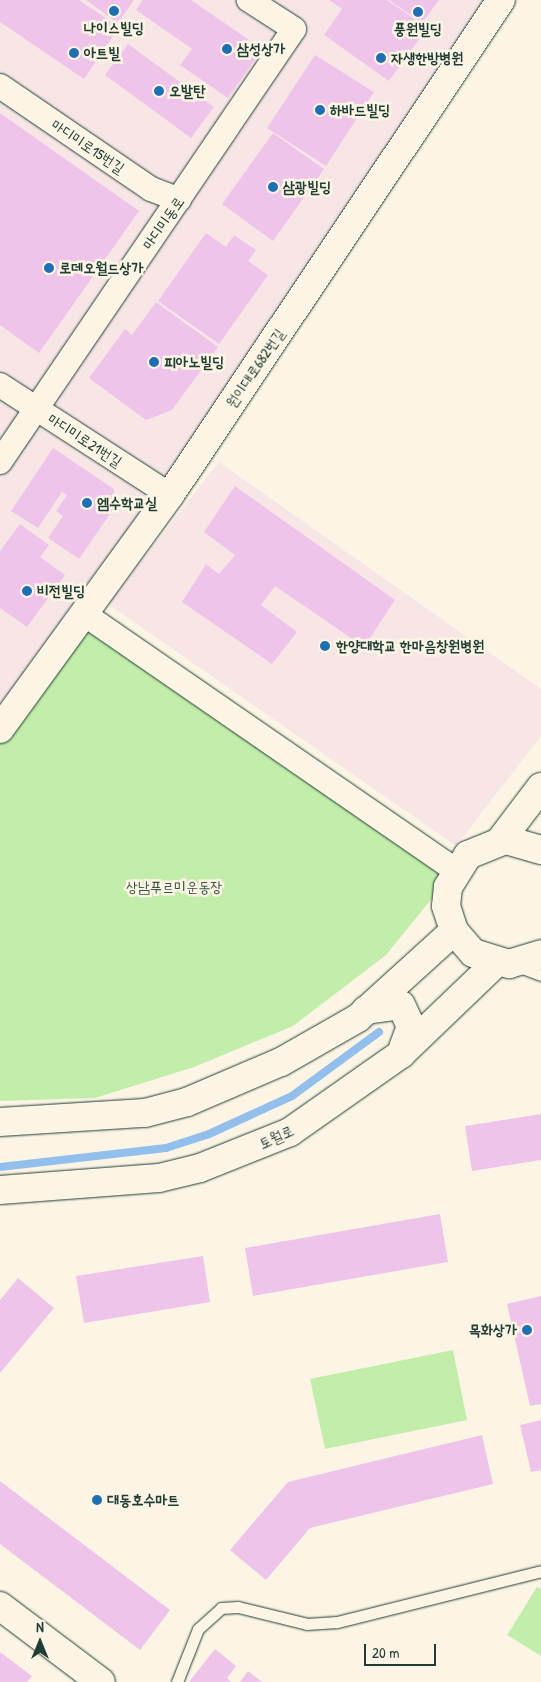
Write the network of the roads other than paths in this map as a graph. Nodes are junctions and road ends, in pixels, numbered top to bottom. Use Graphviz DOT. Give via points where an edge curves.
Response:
graph roads {
  1 [pos="249,0"];
  2 [pos="501,0"];
  3 [pos="0,86"];
  4 [pos="179,200"];
  5 [pos="0,384"];
  6 [pos="35,408"];
  7 [pos="0,462"];
  8 [pos="170,495"];
  9 [pos="84,614"];
  10 [pos="0,729"];
  11 [pos="541,787"];
  12 [pos="500,841"];
  13 [pos="541,850"];
  14 [pos="455,870"];
  15 [pos="454,931"];
  16 [pos="541,954"];
  17 [pos="503,963"];
  18 [pos="541,975"];
  19 [pos="366,1010"];
  20 [pos="402,1054"];
  21 [pos="0,1122"];
  22 [pos="0,1190"];
  23 [pos="541,1571"];
  24 [pos="0,1606"];
  25 [pos="101,1682"];
  26 [pos="177,1682"];
  1 -- 4 [label="street, 마디미동로" via="294,30"];
  2 -- 8 [label="street, 원이대로682번길"];
  3 -- 4 [label="street, 마디미로15번길" via="151,189"];
  4 -- 6 [label="street, 마디미동로"];
  5 -- 6 [label="street, 마디미로21번길"];
  6 -- 7 [label="street, 마디미동로"];
  6 -- 8 [label="street, 마디미로21번길"];
  8 -- 9 [label="street, 원이대로682번길"];
  9 -- 10 [label="street, 원이대로682번길"];
  9 -- 14 [label="street"];
  11 -- 12 [label="street"];
  12 -- 13 [label="street" via="524,842"];
  12 -- 14 [label="street" via="468,855"];
  14 -- 15 [label="street" via="446,906"];
  15 -- 17 [label="street" via="473,953"];
  15 -- 19 [label="street"];
  16 -- 17 [label="street"];
  17 -- 18 [label="lane"];
  17 -- 20 [label="street, 토월로"];
  19 -- 20 [label="street" via="401,1005 411,1026"];
  19 -- 21 [label="street" via="281,1062 187,1102 145,1113 85,1120"];
  20 -- 22 [label="street, 토월로" via="290,1132 200,1168 120,1183"];
  23 -- 26 [label="lane" via="337,1622 307,1624 238,1607 221,1608 198,1629"];
  24 -- 25 [label="street"];
}
